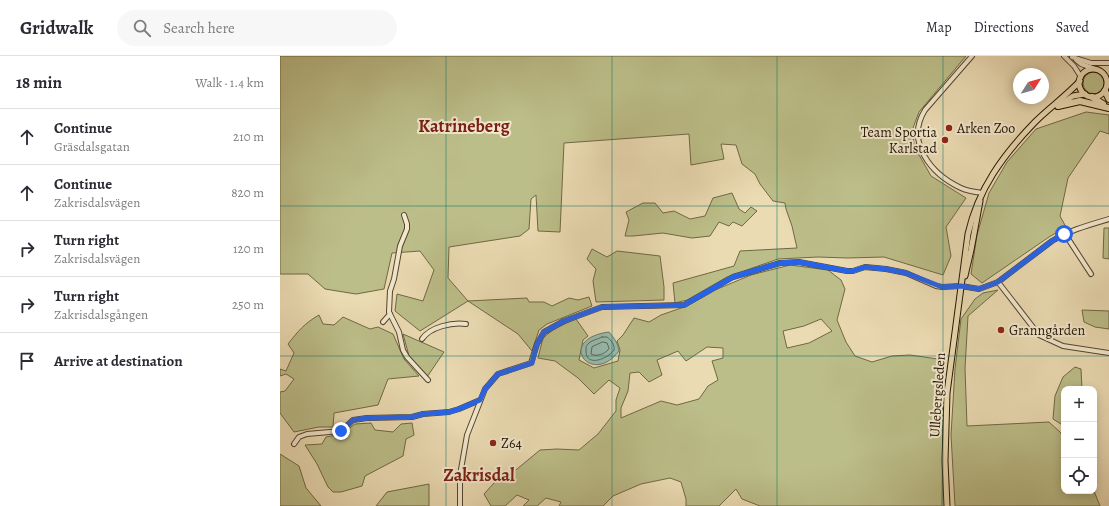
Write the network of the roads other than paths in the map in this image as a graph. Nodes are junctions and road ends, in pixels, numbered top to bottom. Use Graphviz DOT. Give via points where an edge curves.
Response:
graph roads {
  1 [pos="972,56"];
  2 [pos="1064,56"];
  3 [pos="1072,56"];
  4 [pos="1109,63"];
  5 [pos="1095,69"];
  6 [pos="1109,70"];
  7 [pos="1101,72"];
  8 [pos="1080,79"];
  9 [pos="1108,83"];
  10 [pos="1105,91"];
  11 [pos="1085,94"];
  12 [pos="1092,97"];
  13 [pos="1109,99"];
  14 [pos="1058,106"];
  15 [pos="1109,108"];
  16 [pos="1044,114"];
  17 [pos="982,193"];
  18 [pos="404,215"];
  19 [pos="1109,219"];
  20 [pos="1064,234"];
  21 [pos="1091,274"];
  22 [pos="998,282"];
  23 [pos="961,286"];
  24 [pos="390,314"];
  25 [pos="383,322"];
  26 [pos="466,324"];
  27 [pos="422,339"];
  28 [pos="1109,353"];
  29 [pos="428,380"];
  30 [pos="480,400"];
  31 [pos="294,444"];
  32 [pos="461,497"];
  33 [pos="460,506"];
  34 [pos="464,506"];
  35 [pos="947,506"];
  1 -- 17 [label="street" via="922,114 917,128 918,142 934,170 947,181 962,189"];
  2 -- 8 [label="street" via="1074,66"];
  3 -- 4 [label="street" via="1091,63"];
  3 -- 5 [label="street" via="1081,64"];
  5 -- 7 [label="main road"];
  5 -- 8 [label="main road" via="1087,71"];
  6 -- 7 [label="main road"];
  7 -- 9 [label="main road"];
  8 -- 11 [label="main road"];
  8 -- 16 [label="main road, Ullebergsleden"];
  9 -- 10 [label="main road"];
  10 -- 12 [label="main road" via="1099,96"];
  10 -- 13 [label="highway"];
  11 -- 12 [label="main road"];
  11 -- 14 [label="main road, Ullebergsleden" via="1073,96"];
  12 -- 15 [label="highway"];
  14 -- 15 [label="highway" via="1080,101"];
  14 -- 16 [label="main road, Ullebergsleden"];
  16 -- 17 [label="main road, Ullebergsleden" via="1011,149"];
  17 -- 23 [label="main road, Ullebergsleden" via="971,220"];
  18 -- 24 [label="street" via="407,229 400,246 390,291"];
  19 -- 20 [label="street"];
  20 -- 21 [label="street"];
  20 -- 22 [label="street"];
  22 -- 23 [label="street" via="979,289"];
  22 -- 28 [label="street" via="1039,335 1063,346"];
  23 -- 30 [label="street" via="936,286 906,273 886,269 865,267 851,271 799,262 772,264 733,277 684,305 602,307 564,321 544,332 537,344 532,363 498,374 485,389"];
  23 -- 35 [label="main road, Ullebergsleden" via="947,392"];
  24 -- 25 [label="street"];
  24 -- 29 [label="street" via="407,357"];
  26 -- 27 [label="street" via="440,327 428,332"];
  30 -- 31 [label="street" via="449,412 353,420 341,431 307,434 299,437"];
  30 -- 32 [label="street" via="467,434 460,475"];
  32 -- 33 [label="street"];
  32 -- 34 [label="street"];
}
